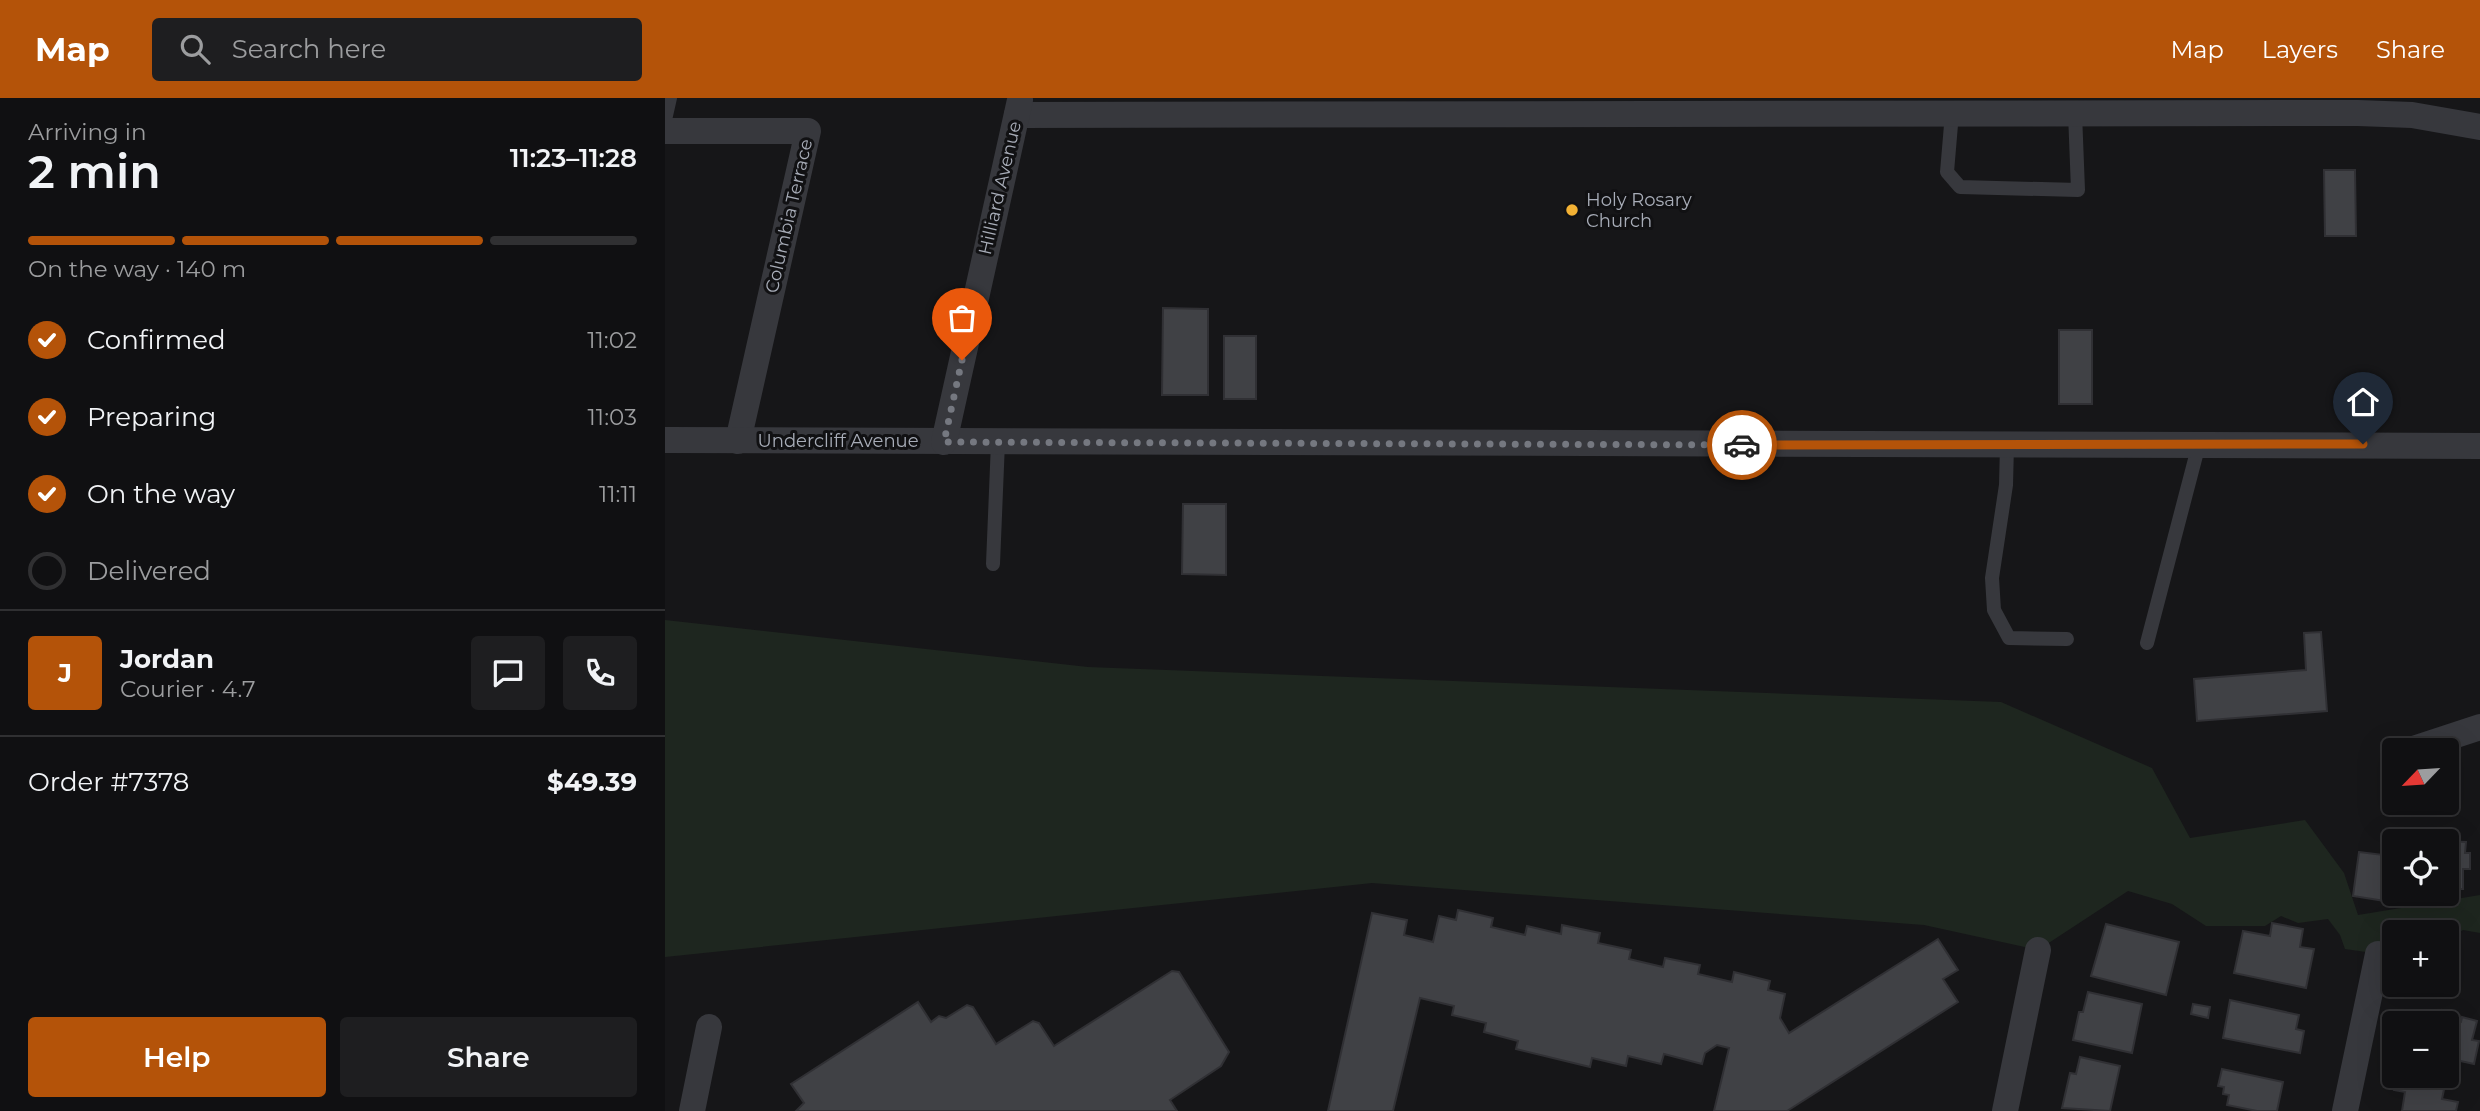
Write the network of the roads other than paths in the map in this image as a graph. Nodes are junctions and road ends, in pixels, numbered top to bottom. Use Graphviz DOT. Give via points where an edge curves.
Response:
graph roads {
  1 [pos="670,98"];
  2 [pos="1018,106"];
  3 [pos="2327,106"];
  4 [pos="1952,113"];
  5 [pos="2075,113"];
  6 [pos="665,120"];
  7 [pos="2480,127"];
  8 [pos="665,131"];
  9 [pos="665,440"];
  10 [pos="738,441"];
  11 [pos="944,442"];
  12 [pos="998,442"];
  13 [pos="2007,444"];
  14 [pos="2199,444"];
  15 [pos="2480,446"];
  16 [pos="993,564"];
  17 [pos="2067,639"];
  18 [pos="2147,643"];
  19 [pos="2480,727"];
  20 [pos="2447,738"];
  21 [pos="2038,950"];
  22 [pos="2378,954"];
  23 [pos="709,1027"];
  24 [pos="692,1111"];
  25 [pos="2005,1111"];
  26 [pos="2344,1111"];
  1 -- 6 [label="lane"];
  2 -- 4 [label="street"];
  2 -- 11 [label="street, Hilliard Avenue"];
  3 -- 5 [label="street"];
  3 -- 7 [label="street"];
  4 -- 5 [label="street"];
  4 -- 5 [label="lane" via="1947,172 1960,187 2078,190"];
  8 -- 10 [label="street, Columbia Terrace" via="808,131"];
  9 -- 10 [label="street, Undercliff Avenue"];
  10 -- 11 [label="street, Undercliff Avenue"];
  11 -- 12 [label="street, Undercliff Avenue"];
  12 -- 13 [label="street, Undercliff Avenue"];
  12 -- 16 [label="lane"];
  13 -- 14 [label="street, Undercliff Avenue"];
  13 -- 17 [label="lane" via="1992,578 1994,610 2009,638"];
  14 -- 15 [label="street, Undercliff Avenue"];
  14 -- 18 [label="lane"];
  19 -- 20 [label="street"];
  21 -- 25 [label="street"];
  22 -- 26 [label="street"];
  23 -- 24 [label="street"];
}
